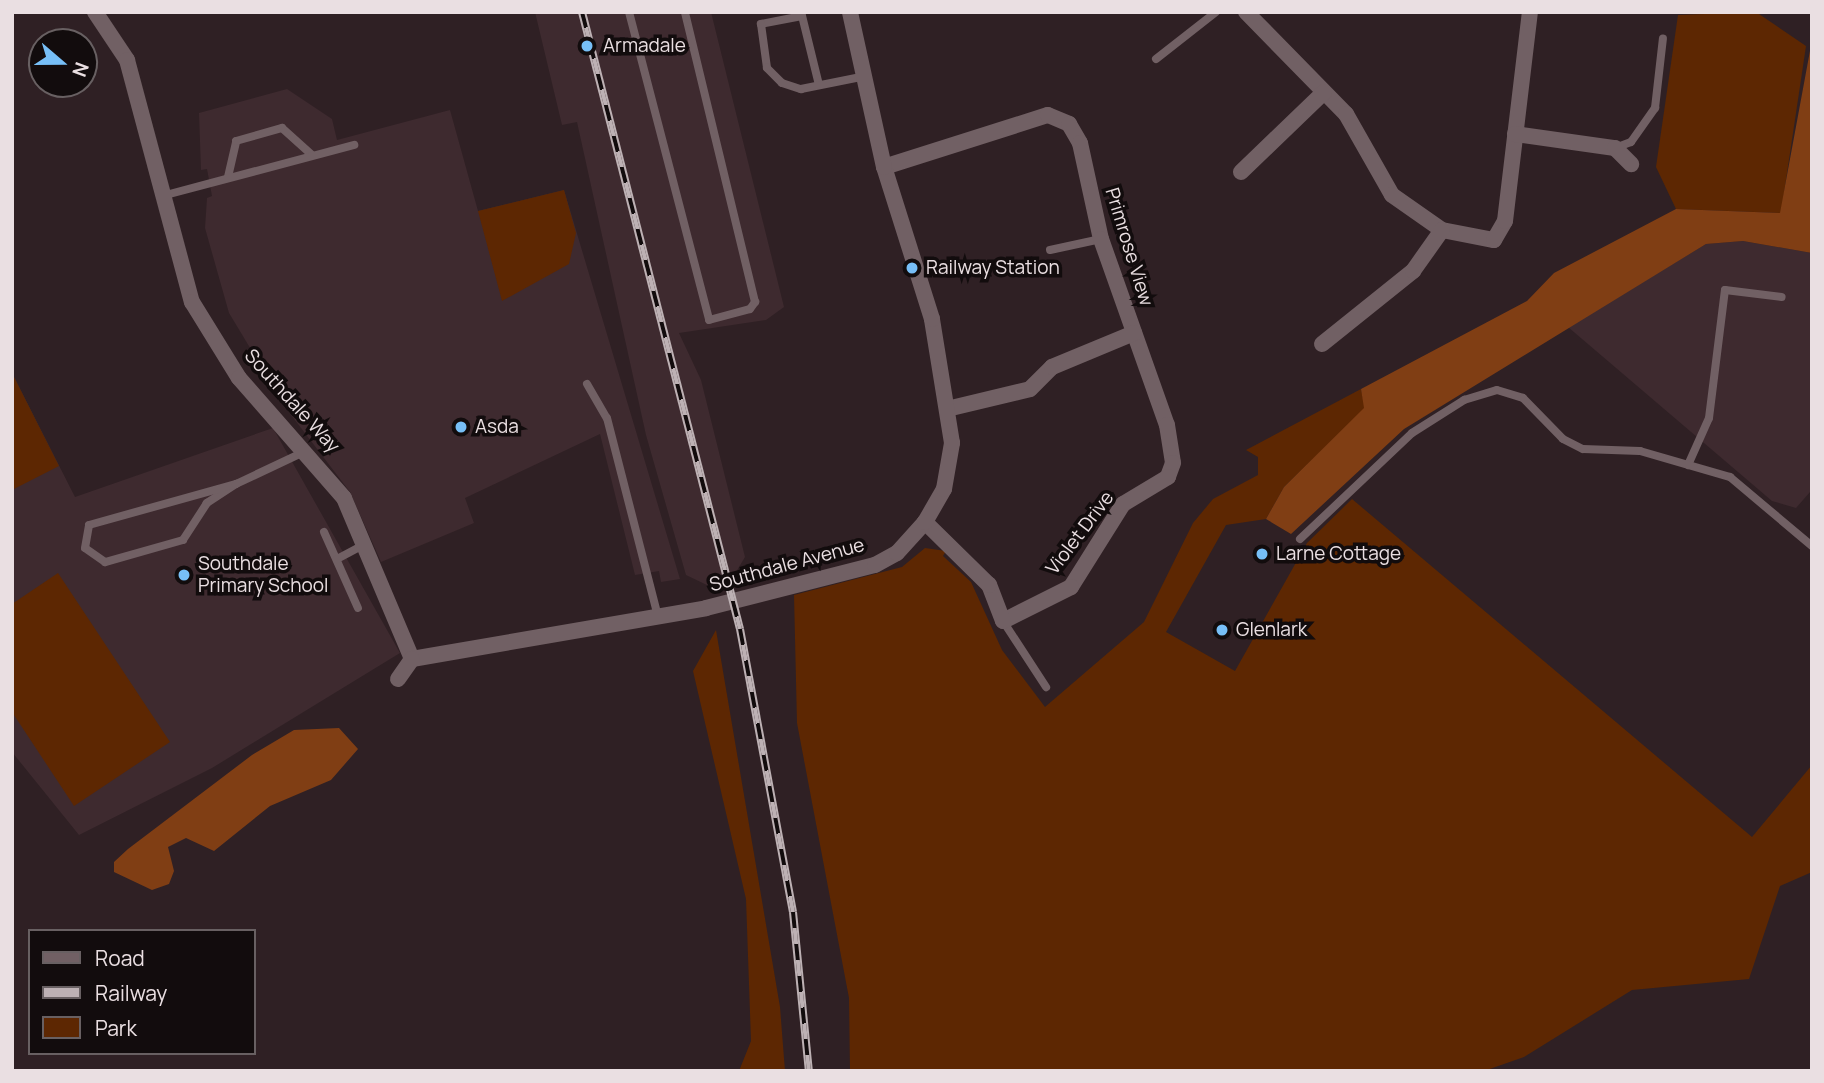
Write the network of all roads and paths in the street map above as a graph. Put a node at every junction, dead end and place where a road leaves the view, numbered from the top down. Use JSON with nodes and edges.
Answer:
{"nodes":[{"id":1,"x":95,"y":12,"type":"edge"},
{"id":2,"x":629,"y":12,"type":"edge"},
{"id":3,"x":685,"y":12,"type":"edge"},
{"id":4,"x":850,"y":12,"type":"edge"},
{"id":5,"x":1216,"y":12,"type":"edge"},
{"id":6,"x":1246,"y":12,"type":"edge"},
{"id":7,"x":1530,"y":12,"type":"edge"},
{"id":8,"x":1663,"y":37,"type":"dead end"},
{"id":9,"x":1156,"y":59,"type":"dead end"},
{"id":10,"x":862,"y":77,"type":"junction"},
{"id":11,"x":819,"y":86,"type":"junction"},
{"id":12,"x":1324,"y":92,"type":"junction"},
{"id":13,"x":1515,"y":134,"type":"junction"},
{"id":14,"x":354,"y":145,"type":"dead end"},
{"id":15,"x":1615,"y":148,"type":"junction"},
{"id":16,"x":312,"y":155,"type":"junction"},
{"id":17,"x":1631,"y":164,"type":"dead end"},
{"id":18,"x":884,"y":167,"type":"junction"},
{"id":19,"x":1241,"y":172,"type":"dead end"},
{"id":20,"x":228,"y":177,"type":"junction"},
{"id":21,"x":162,"y":196,"type":"junction"},
{"id":22,"x":1441,"y":230,"type":"junction"},
{"id":23,"x":1101,"y":239,"type":"junction"},
{"id":24,"x":1050,"y":250,"type":"dead end"},
{"id":25,"x":1782,"y":297,"type":"dead end"},
{"id":26,"x":1134,"y":333,"type":"junction"},
{"id":27,"x":1322,"y":344,"type":"dead end"},
{"id":28,"x":587,"y":384,"type":"dead end"},
{"id":29,"x":947,"y":409,"type":"junction"},
{"id":30,"x":308,"y":449,"type":"junction"},
{"id":31,"x":1688,"y":465,"type":"junction"},
{"id":32,"x":236,"y":484,"type":"junction"},
{"id":33,"x":925,"y":522,"type":"junction"},
{"id":34,"x":324,"y":533,"type":"dead end"},
{"id":35,"x":1300,"y":539,"type":"dead end"},
{"id":36,"x":366,"y":544,"type":"junction"},
{"id":37,"x":1812,"y":546,"type":"edge"},
{"id":38,"x":337,"y":559,"type":"junction"},
{"id":39,"x":358,"y":608,"type":"dead end"},
{"id":40,"x":658,"y":617,"type":"junction"},
{"id":41,"x":1003,"y":621,"type":"junction"},
{"id":42,"x":412,"y":659,"type":"junction"},
{"id":43,"x":398,"y":678,"type":"dead end"},
{"id":44,"x":1046,"y":687,"type":"dead end"}],
"edges":[{"from":1,"to":21,"type":"street","name":"Southdale Way"},
{"from":2,"to":3,"type":"lane"},
{"from":4,"to":10,"type":"street","name":"Southdale Avenue"},
{"from":5,"to":9,"type":"lane"},
{"from":6,"to":12,"type":"street"},
{"from":7,"to":13,"type":"street"},
{"from":8,"to":15,"type":"lane"},
{"from":10,"to":11,"type":"lane"},
{"from":10,"to":18,"type":"street","name":"Southdale Avenue"},
{"from":11,"to":11,"type":"lane"},
{"from":12,"to":19,"type":"street"},
{"from":12,"to":22,"type":"street"},
{"from":13,"to":15,"type":"street"},
{"from":13,"to":22,"type":"street"},
{"from":14,"to":16,"type":"lane"},
{"from":15,"to":17,"type":"street"},
{"from":16,"to":20,"type":"lane"},
{"from":16,"to":20,"type":"lane"},
{"from":18,"to":23,"type":"street","name":"Primrose View"},
{"from":18,"to":29,"type":"street","name":"Southdale Avenue"},
{"from":20,"to":21,"type":"lane"},
{"from":21,"to":30,"type":"street","name":"Southdale Way"},
{"from":22,"to":27,"type":"street"},
{"from":23,"to":24,"type":"lane"},
{"from":23,"to":26,"type":"street","name":"Primrose View"},
{"from":25,"to":31,"type":"lane"},
{"from":26,"to":29,"type":"street","name":"Primrose View"},
{"from":26,"to":41,"type":"street","name":"Violet Drive"},
{"from":28,"to":40,"type":"lane"},
{"from":29,"to":33,"type":"street","name":"Southdale Avenue"},
{"from":30,"to":32,"type":"lane"},
{"from":30,"to":36,"type":"street","name":"Southdale Way"},
{"from":31,"to":35,"type":"lane"},
{"from":31,"to":37,"type":"lane"},
{"from":32,"to":32,"type":"lane"},
{"from":33,"to":40,"type":"street","name":"Southdale Avenue"},
{"from":33,"to":41,"type":"street"},
{"from":34,"to":38,"type":"lane"},
{"from":36,"to":38,"type":"lane"},
{"from":36,"to":42,"type":"street","name":"Southdale Way"},
{"from":38,"to":39,"type":"lane"},
{"from":40,"to":42,"type":"street","name":"Southdale Avenue"},
{"from":41,"to":44,"type":"lane"},
{"from":42,"to":43,"type":"street"}]}
